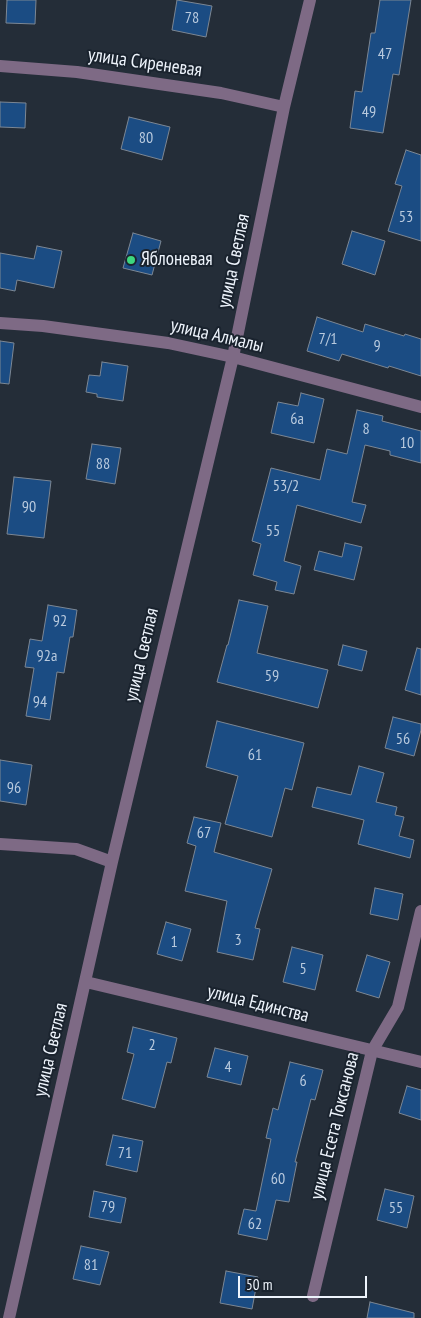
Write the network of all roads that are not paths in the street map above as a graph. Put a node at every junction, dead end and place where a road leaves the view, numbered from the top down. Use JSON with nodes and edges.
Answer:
{"nodes":[{"id":1,"x":310,"y":0,"type":"edge"},
{"id":2,"x":0,"y":66,"type":"edge"},
{"id":3,"x":284,"y":107,"type":"junction"},
{"id":4,"x":0,"y":324,"type":"edge"},
{"id":5,"x":233,"y":357,"type":"junction"},
{"id":6,"x":421,"y":407,"type":"edge"},
{"id":7,"x":0,"y":844,"type":"edge"},
{"id":8,"x":112,"y":862,"type":"junction"},
{"id":9,"x":421,"y":911,"type":"edge"},
{"id":10,"x":86,"y":982,"type":"junction"},
{"id":11,"x":372,"y":1051,"type":"junction"},
{"id":12,"x":421,"y":1062,"type":"edge"},
{"id":13,"x":313,"y":1296,"type":"dead end"},
{"id":14,"x":9,"y":1318,"type":"edge"}],
"edges":[{"from":1,"to":3,"type":"street","name":"улица Светлая"},
{"from":2,"to":3,"type":"street","name":"улица Сиреневая"},
{"from":3,"to":5,"type":"street","name":"улица Светлая"},
{"from":4,"to":5,"type":"street","name":"улица Алмалы"},
{"from":5,"to":6,"type":"street","name":"улица Алмалы"},
{"from":5,"to":8,"type":"street","name":"улица Светлая"},
{"from":7,"to":8,"type":"street"},
{"from":8,"to":10,"type":"street","name":"улица Светлая"},
{"from":9,"to":11,"type":"street","name":"улица Есета Токсанова"},
{"from":10,"to":11,"type":"street","name":"улица Единства"},
{"from":10,"to":14,"type":"street","name":"улица Светлая"},
{"from":11,"to":12,"type":"street","name":"улица Единства"},
{"from":11,"to":13,"type":"street","name":"улица Есета Токсанова"}]}
